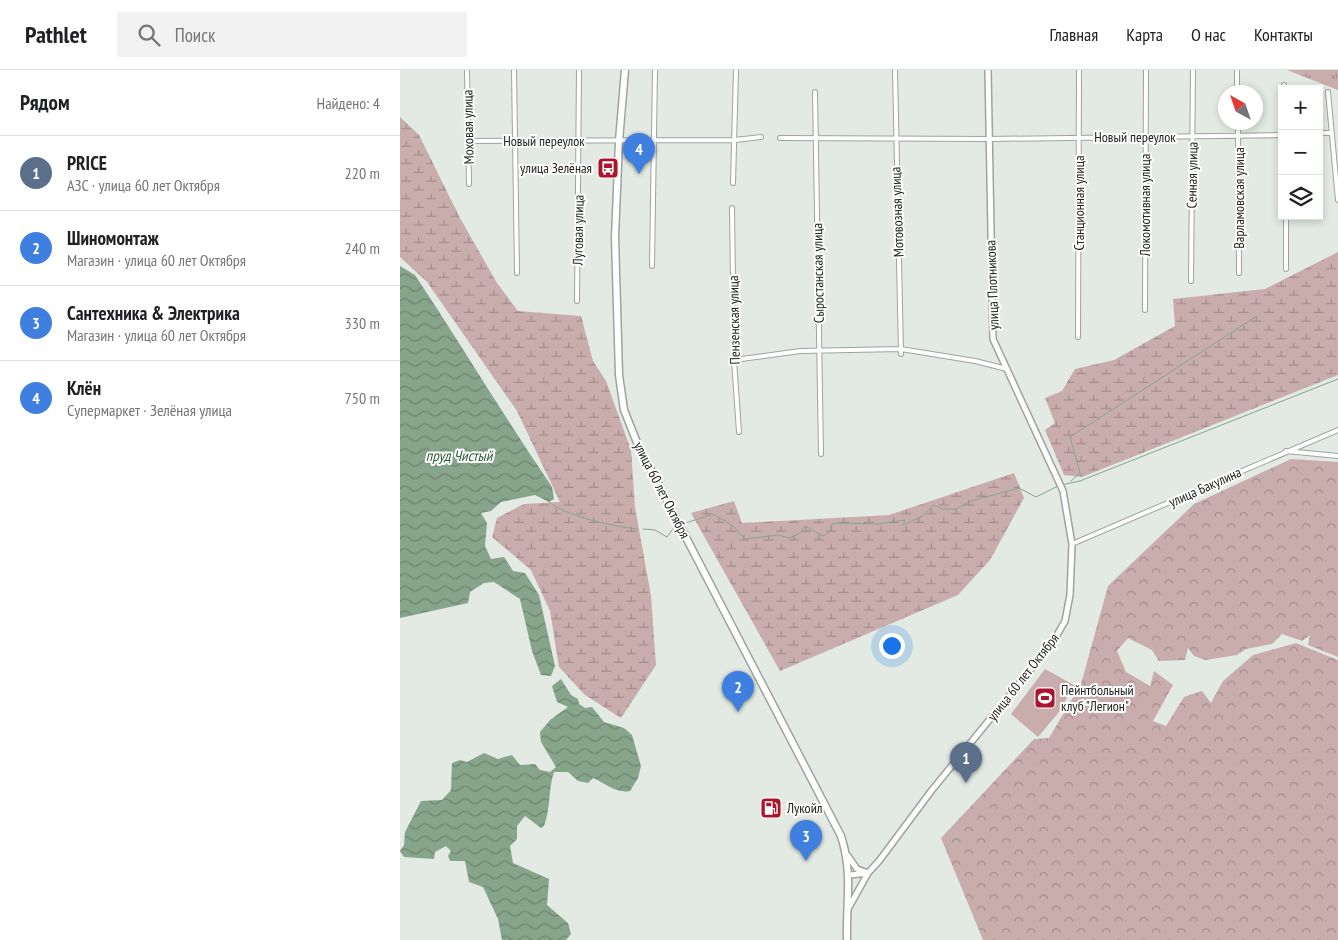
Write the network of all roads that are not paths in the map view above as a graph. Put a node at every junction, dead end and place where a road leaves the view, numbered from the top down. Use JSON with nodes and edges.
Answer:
{"nodes":[{"id":1,"x":467,"y":70,"type":"edge"},
{"id":2,"x":514,"y":70,"type":"edge"},
{"id":3,"x":579,"y":70,"type":"edge"},
{"id":4,"x":625,"y":70,"type":"edge"},
{"id":5,"x":655,"y":70,"type":"edge"},
{"id":6,"x":736,"y":70,"type":"edge"},
{"id":7,"x":894,"y":70,"type":"edge"},
{"id":8,"x":988,"y":70,"type":"edge"},
{"id":9,"x":1079,"y":70,"type":"edge"},
{"id":10,"x":1146,"y":70,"type":"edge"},
{"id":11,"x":1193,"y":70,"type":"edge"},
{"id":12,"x":1236,"y":70,"type":"edge"},
{"id":13,"x":1237,"y":85,"type":"edge"},
{"id":14,"x":815,"y":92,"type":"dead end"},
{"id":15,"x":1328,"y":92,"type":"dead end"},
{"id":16,"x":1239,"y":130,"type":"edge"},
{"id":17,"x":1323,"y":133,"type":"edge"},
{"id":18,"x":1331,"y":133,"type":"junction"},
{"id":19,"x":1239,"y":135,"type":"junction"},
{"id":20,"x":1278,"y":135,"type":"edge"},
{"id":21,"x":1145,"y":136,"type":"junction"},
{"id":22,"x":1192,"y":136,"type":"junction"},
{"id":23,"x":761,"y":137,"type":"dead end"},
{"id":24,"x":1079,"y":137,"type":"junction"},
{"id":25,"x":780,"y":138,"type":"dead end"},
{"id":26,"x":816,"y":138,"type":"junction"},
{"id":27,"x":895,"y":138,"type":"junction"},
{"id":28,"x":989,"y":139,"type":"junction"},
{"id":29,"x":579,"y":140,"type":"junction"},
{"id":30,"x":655,"y":140,"type":"junction"},
{"id":31,"x":735,"y":140,"type":"junction"},
{"id":32,"x":469,"y":141,"type":"junction"},
{"id":33,"x":514,"y":141,"type":"junction"},
{"id":34,"x":619,"y":141,"type":"junction"},
{"id":35,"x":733,"y":183,"type":"dead end"},
{"id":36,"x":469,"y":184,"type":"dead end"},
{"id":37,"x":1338,"y":200,"type":"edge"},
{"id":38,"x":732,"y":208,"type":"dead end"},
{"id":39,"x":1286,"y":220,"type":"edge"},
{"id":40,"x":652,"y":266,"type":"dead end"},
{"id":41,"x":1286,"y":269,"type":"dead end"},
{"id":42,"x":517,"y":273,"type":"dead end"},
{"id":43,"x":1239,"y":273,"type":"dead end"},
{"id":44,"x":1191,"y":281,"type":"dead end"},
{"id":45,"x":577,"y":300,"type":"dead end"},
{"id":46,"x":1145,"y":310,"type":"dead end"},
{"id":47,"x":1078,"y":337,"type":"dead end"},
{"id":48,"x":901,"y":351,"type":"junction"},
{"id":49,"x":818,"y":352,"type":"junction"},
{"id":50,"x":734,"y":360,"type":"junction"},
{"id":51,"x":1008,"y":369,"type":"junction"},
{"id":52,"x":1338,"y":430,"type":"edge"},
{"id":53,"x":739,"y":432,"type":"dead end"},
{"id":54,"x":1284,"y":451,"type":"junction"},
{"id":55,"x":821,"y":454,"type":"dead end"},
{"id":56,"x":1338,"y":456,"type":"edge"},
{"id":57,"x":1072,"y":544,"type":"junction"},
{"id":58,"x":848,"y":856,"type":"junction"},
{"id":59,"x":868,"y":873,"type":"junction"},
{"id":60,"x":850,"y":875,"type":"junction"},
{"id":61,"x":848,"y":910,"type":"junction"},
{"id":62,"x":847,"y":940,"type":"edge"}],
"edges":[{"from":1,"to":32,"type":"street","name":"Моховая улица"},
{"from":2,"to":33,"type":"street"},
{"from":3,"to":29,"type":"street","name":"Луговая улица"},
{"from":4,"to":34,"type":"main road","name":"улица 60 лет Октября"},
{"from":5,"to":30,"type":"street"},
{"from":6,"to":31,"type":"street"},
{"from":7,"to":27,"type":"street","name":"Мотовозная улица"},
{"from":8,"to":28,"type":"street","name":"улица Плотникова"},
{"from":9,"to":24,"type":"street","name":"Станционная улица"},
{"from":10,"to":21,"type":"street","name":"Локомотивная улица"},
{"from":11,"to":22,"type":"street","name":"Сенная улица"},
{"from":12,"to":13,"type":"street"},
{"from":14,"to":26,"type":"street","name":"Сыростанская улица"},
{"from":15,"to":18,"type":"street"},
{"from":16,"to":19,"type":"street","name":"Варламовская улица"},
{"from":17,"to":18,"type":"street"},
{"from":18,"to":37,"type":"street"},
{"from":19,"to":20,"type":"street","name":"Новый переулок"},
{"from":19,"to":22,"type":"street","name":"Новый переулок"},
{"from":19,"to":43,"type":"street","name":"Варламовская улица"},
{"from":21,"to":22,"type":"street","name":"Новый переулок"},
{"from":21,"to":24,"type":"street","name":"Новый переулок"},
{"from":21,"to":46,"type":"street","name":"Локомотивная улица"},
{"from":22,"to":44,"type":"street","name":"Сенная улица"},
{"from":23,"to":31,"type":"street","name":"Новый переулок"},
{"from":24,"to":28,"type":"street","name":"Новый переулок"},
{"from":24,"to":47,"type":"street","name":"Станционная улица"},
{"from":25,"to":26,"type":"street","name":"Новый переулок"},
{"from":26,"to":27,"type":"street","name":"Новый переулок"},
{"from":26,"to":49,"type":"street","name":"Сыростанская улица"},
{"from":27,"to":28,"type":"street","name":"Новый переулок"},
{"from":27,"to":48,"type":"street","name":"Мотовозная улица"},
{"from":28,"to":51,"type":"street","name":"улица Плотникова"},
{"from":29,"to":33,"type":"street","name":"Новый переулок"},
{"from":29,"to":34,"type":"street","name":"Новый переулок"},
{"from":29,"to":45,"type":"street","name":"Луговая улица"},
{"from":30,"to":31,"type":"street","name":"Новый переулок"},
{"from":30,"to":34,"type":"street","name":"Новый переулок"},
{"from":30,"to":40,"type":"street"},
{"from":31,"to":35,"type":"street"},
{"from":32,"to":33,"type":"street","name":"Новый переулок"},
{"from":32,"to":36,"type":"street","name":"Моховая улица"},
{"from":33,"to":42,"type":"street"},
{"from":34,"to":58,"type":"main road","name":"улица 60 лет Октября"},
{"from":38,"to":50,"type":"street","name":"Пензенская улица"},
{"from":39,"to":41,"type":"street"},
{"from":48,"to":49,"type":"street"},
{"from":48,"to":51,"type":"street"},
{"from":49,"to":50,"type":"street"},
{"from":49,"to":55,"type":"street","name":"Сыростанская улица"},
{"from":50,"to":53,"type":"street","name":"Пензенская улица"},
{"from":51,"to":57,"type":"street","name":"улица Плотникова"},
{"from":52,"to":54,"type":"street","name":"улица Бакулина"},
{"from":54,"to":56,"type":"street"},
{"from":54,"to":57,"type":"street","name":"улица Бакулина"},
{"from":57,"to":59,"type":"street","name":"улица 60 лет Октября"},
{"from":58,"to":59,"type":"street"},
{"from":58,"to":60,"type":"main road","name":"улица 60 лет Октября"},
{"from":59,"to":60,"type":"street"},
{"from":59,"to":61,"type":"street","name":"улица 60 лет Октября"},
{"from":60,"to":61,"type":"main road","name":"улица 60 лет Октября"},
{"from":61,"to":62,"type":"main road","name":"улица 60 лет Октября"}]}
